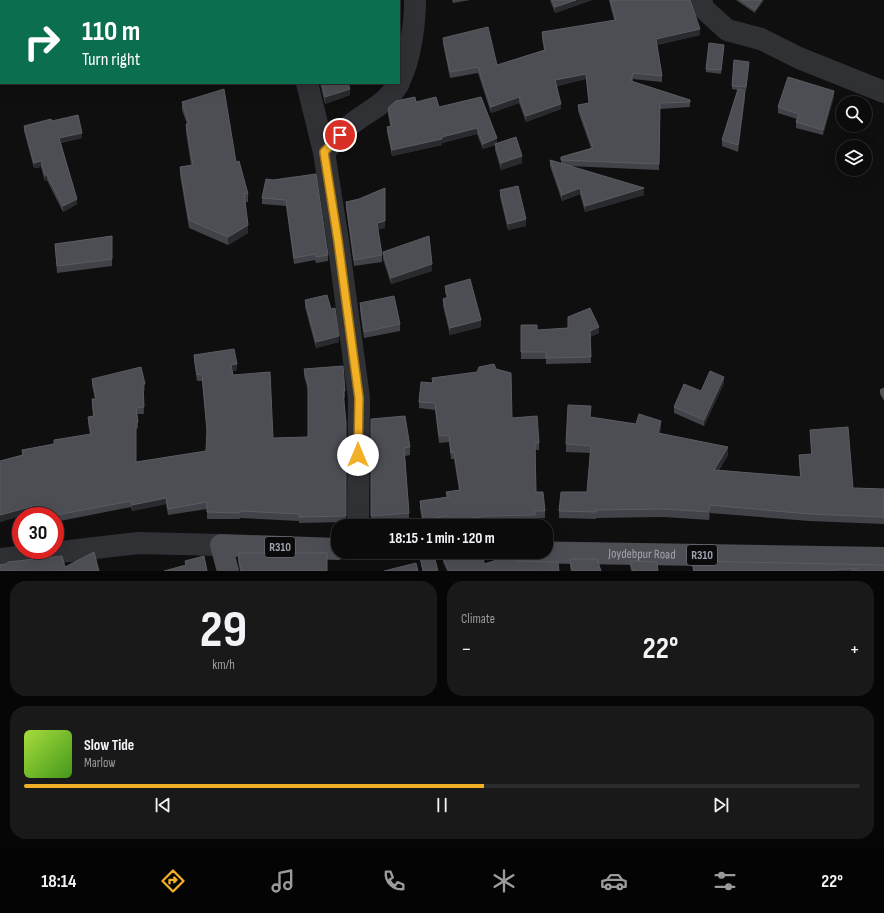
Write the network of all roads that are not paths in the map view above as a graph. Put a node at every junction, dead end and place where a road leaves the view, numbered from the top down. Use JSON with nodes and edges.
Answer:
{"nodes":[{"id":1,"x":415,"y":0,"type":"edge"},
{"id":2,"x":701,"y":0,"type":"edge"},
{"id":3,"x":400,"y":81,"type":"edge"},
{"id":4,"x":307,"y":84,"type":"edge"},
{"id":5,"x":398,"y":84,"type":"edge"},
{"id":6,"x":884,"y":92,"type":"edge"},
{"id":7,"x":324,"y":152,"type":"junction"},
{"id":8,"x":358,"y":519,"type":"edge"},
{"id":9,"x":221,"y":545,"type":"junction"},
{"id":10,"x":331,"y":549,"type":"edge"},
{"id":11,"x":553,"y":553,"type":"edge"},
{"id":12,"x":884,"y":558,"type":"edge"},
{"id":13,"x":0,"y":559,"type":"edge"},
{"id":14,"x":228,"y":571,"type":"edge"}],
"edges":[{"from":1,"to":3,"type":"street"},
{"from":2,"to":6,"type":"street"},
{"from":4,"to":7,"type":"street"},
{"from":5,"to":7,"type":"street"},
{"from":7,"to":8,"type":"street"},
{"from":9,"to":10,"type":"main road","number":"R310"},
{"from":9,"to":13,"type":"street"},
{"from":9,"to":14,"type":"main road"},
{"from":11,"to":12,"type":"main road","name":"Joydebpur Road","number":"R310"}]}
